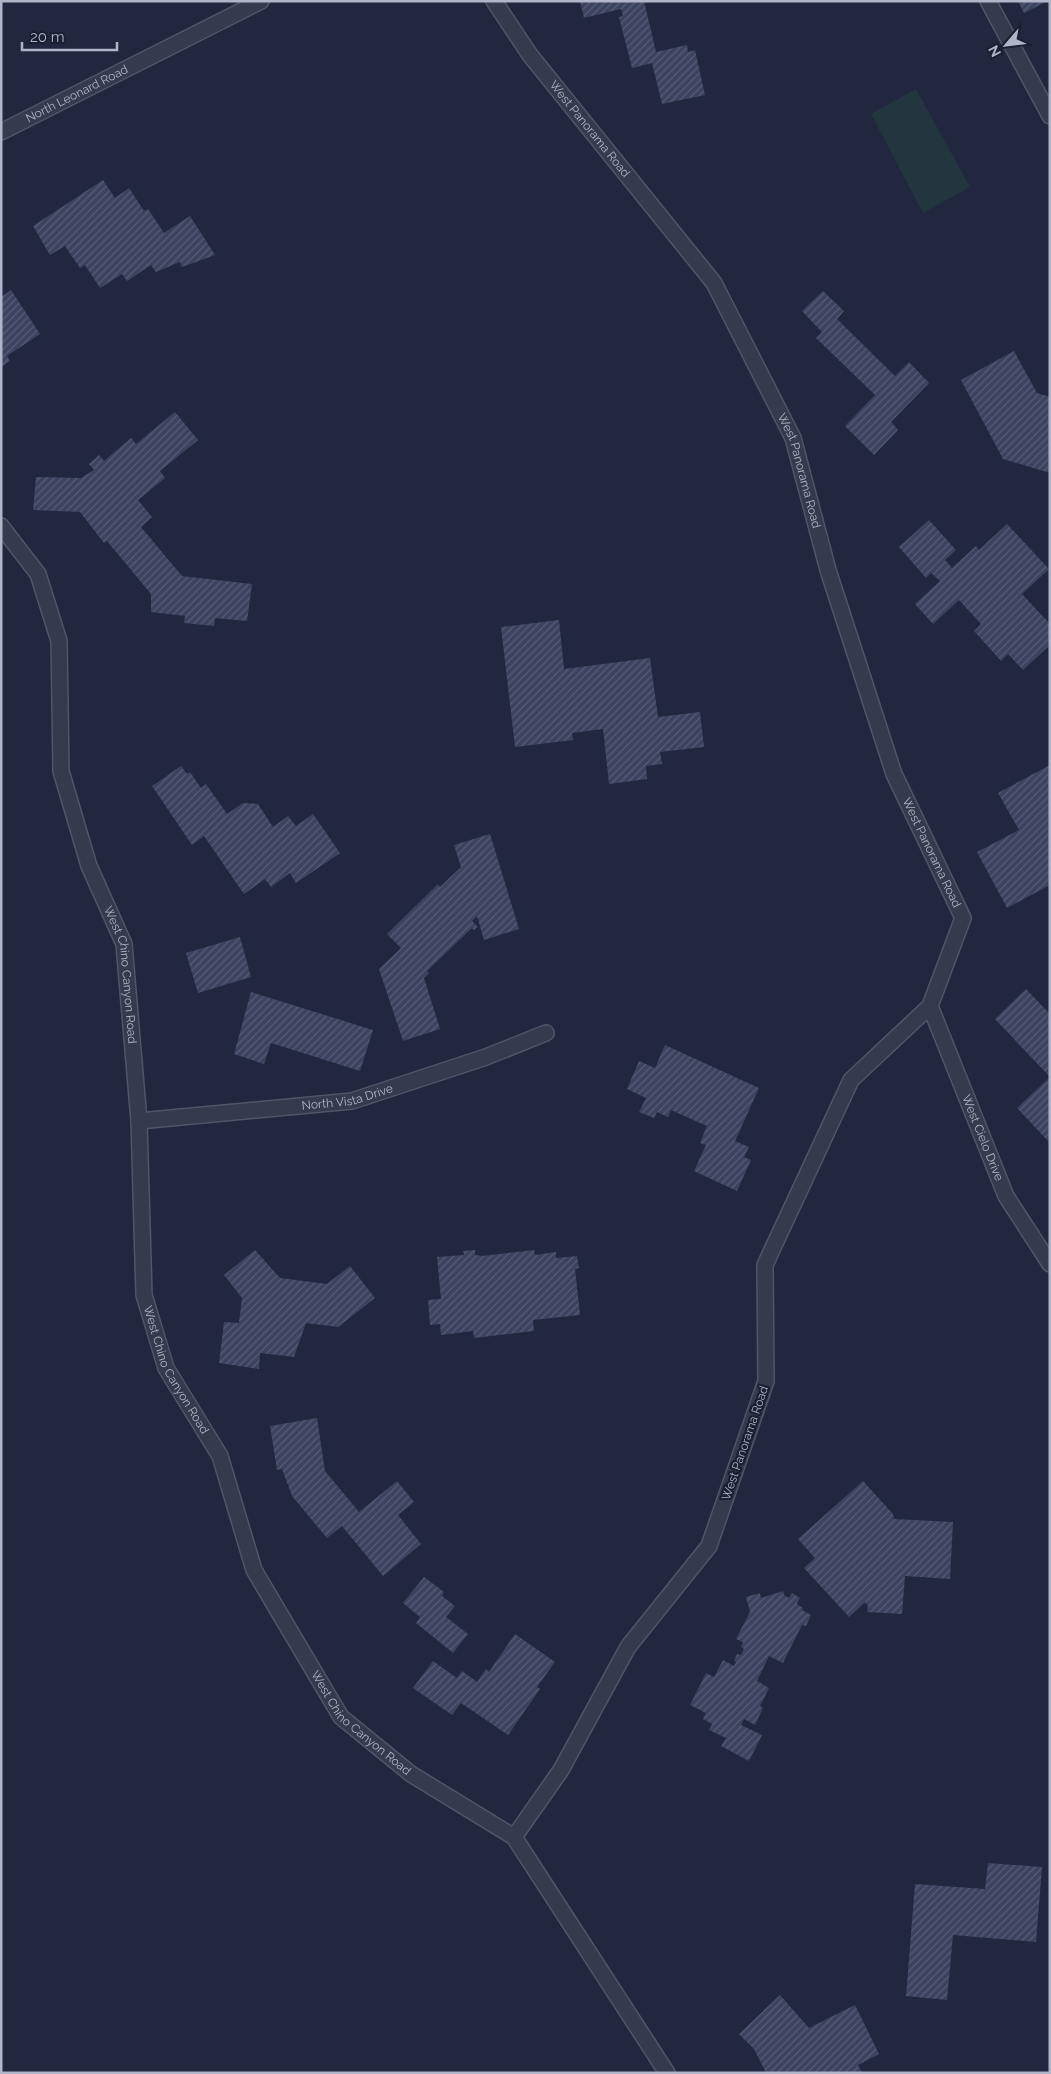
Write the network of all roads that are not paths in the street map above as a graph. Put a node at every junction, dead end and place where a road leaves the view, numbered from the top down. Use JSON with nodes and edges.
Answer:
{"nodes":[{"id":1,"x":260,"y":1,"type":"edge"},
{"id":2,"x":494,"y":1,"type":"edge"},
{"id":3,"x":988,"y":1,"type":"edge"},
{"id":4,"x":1050,"y":116,"type":"edge"},
{"id":5,"x":1,"y":132,"type":"edge"},
{"id":6,"x":1,"y":526,"type":"edge"},
{"id":7,"x":930,"y":1006,"type":"junction"},
{"id":8,"x":546,"y":1033,"type":"dead end"},
{"id":9,"x":139,"y":1121,"type":"junction"},
{"id":10,"x":1050,"y":1264,"type":"edge"},
{"id":11,"x":514,"y":1837,"type":"junction"},
{"id":12,"x":666,"y":2073,"type":"edge"}],
"edges":[{"from":1,"to":5,"type":"street","name":"North Leonard Road"},
{"from":2,"to":7,"type":"street","name":"West Panorama Road"},
{"from":3,"to":4,"type":"street"},
{"from":6,"to":9,"type":"street","name":"West Chino Canyon Road"},
{"from":7,"to":10,"type":"street","name":"West Cielo Drive"},
{"from":7,"to":11,"type":"street","name":"West Panorama Road"},
{"from":8,"to":9,"type":"street","name":"North Vista Drive"},
{"from":9,"to":11,"type":"street","name":"West Chino Canyon Road"},
{"from":11,"to":12,"type":"street","name":"West Chino Canyon Road"}]}
